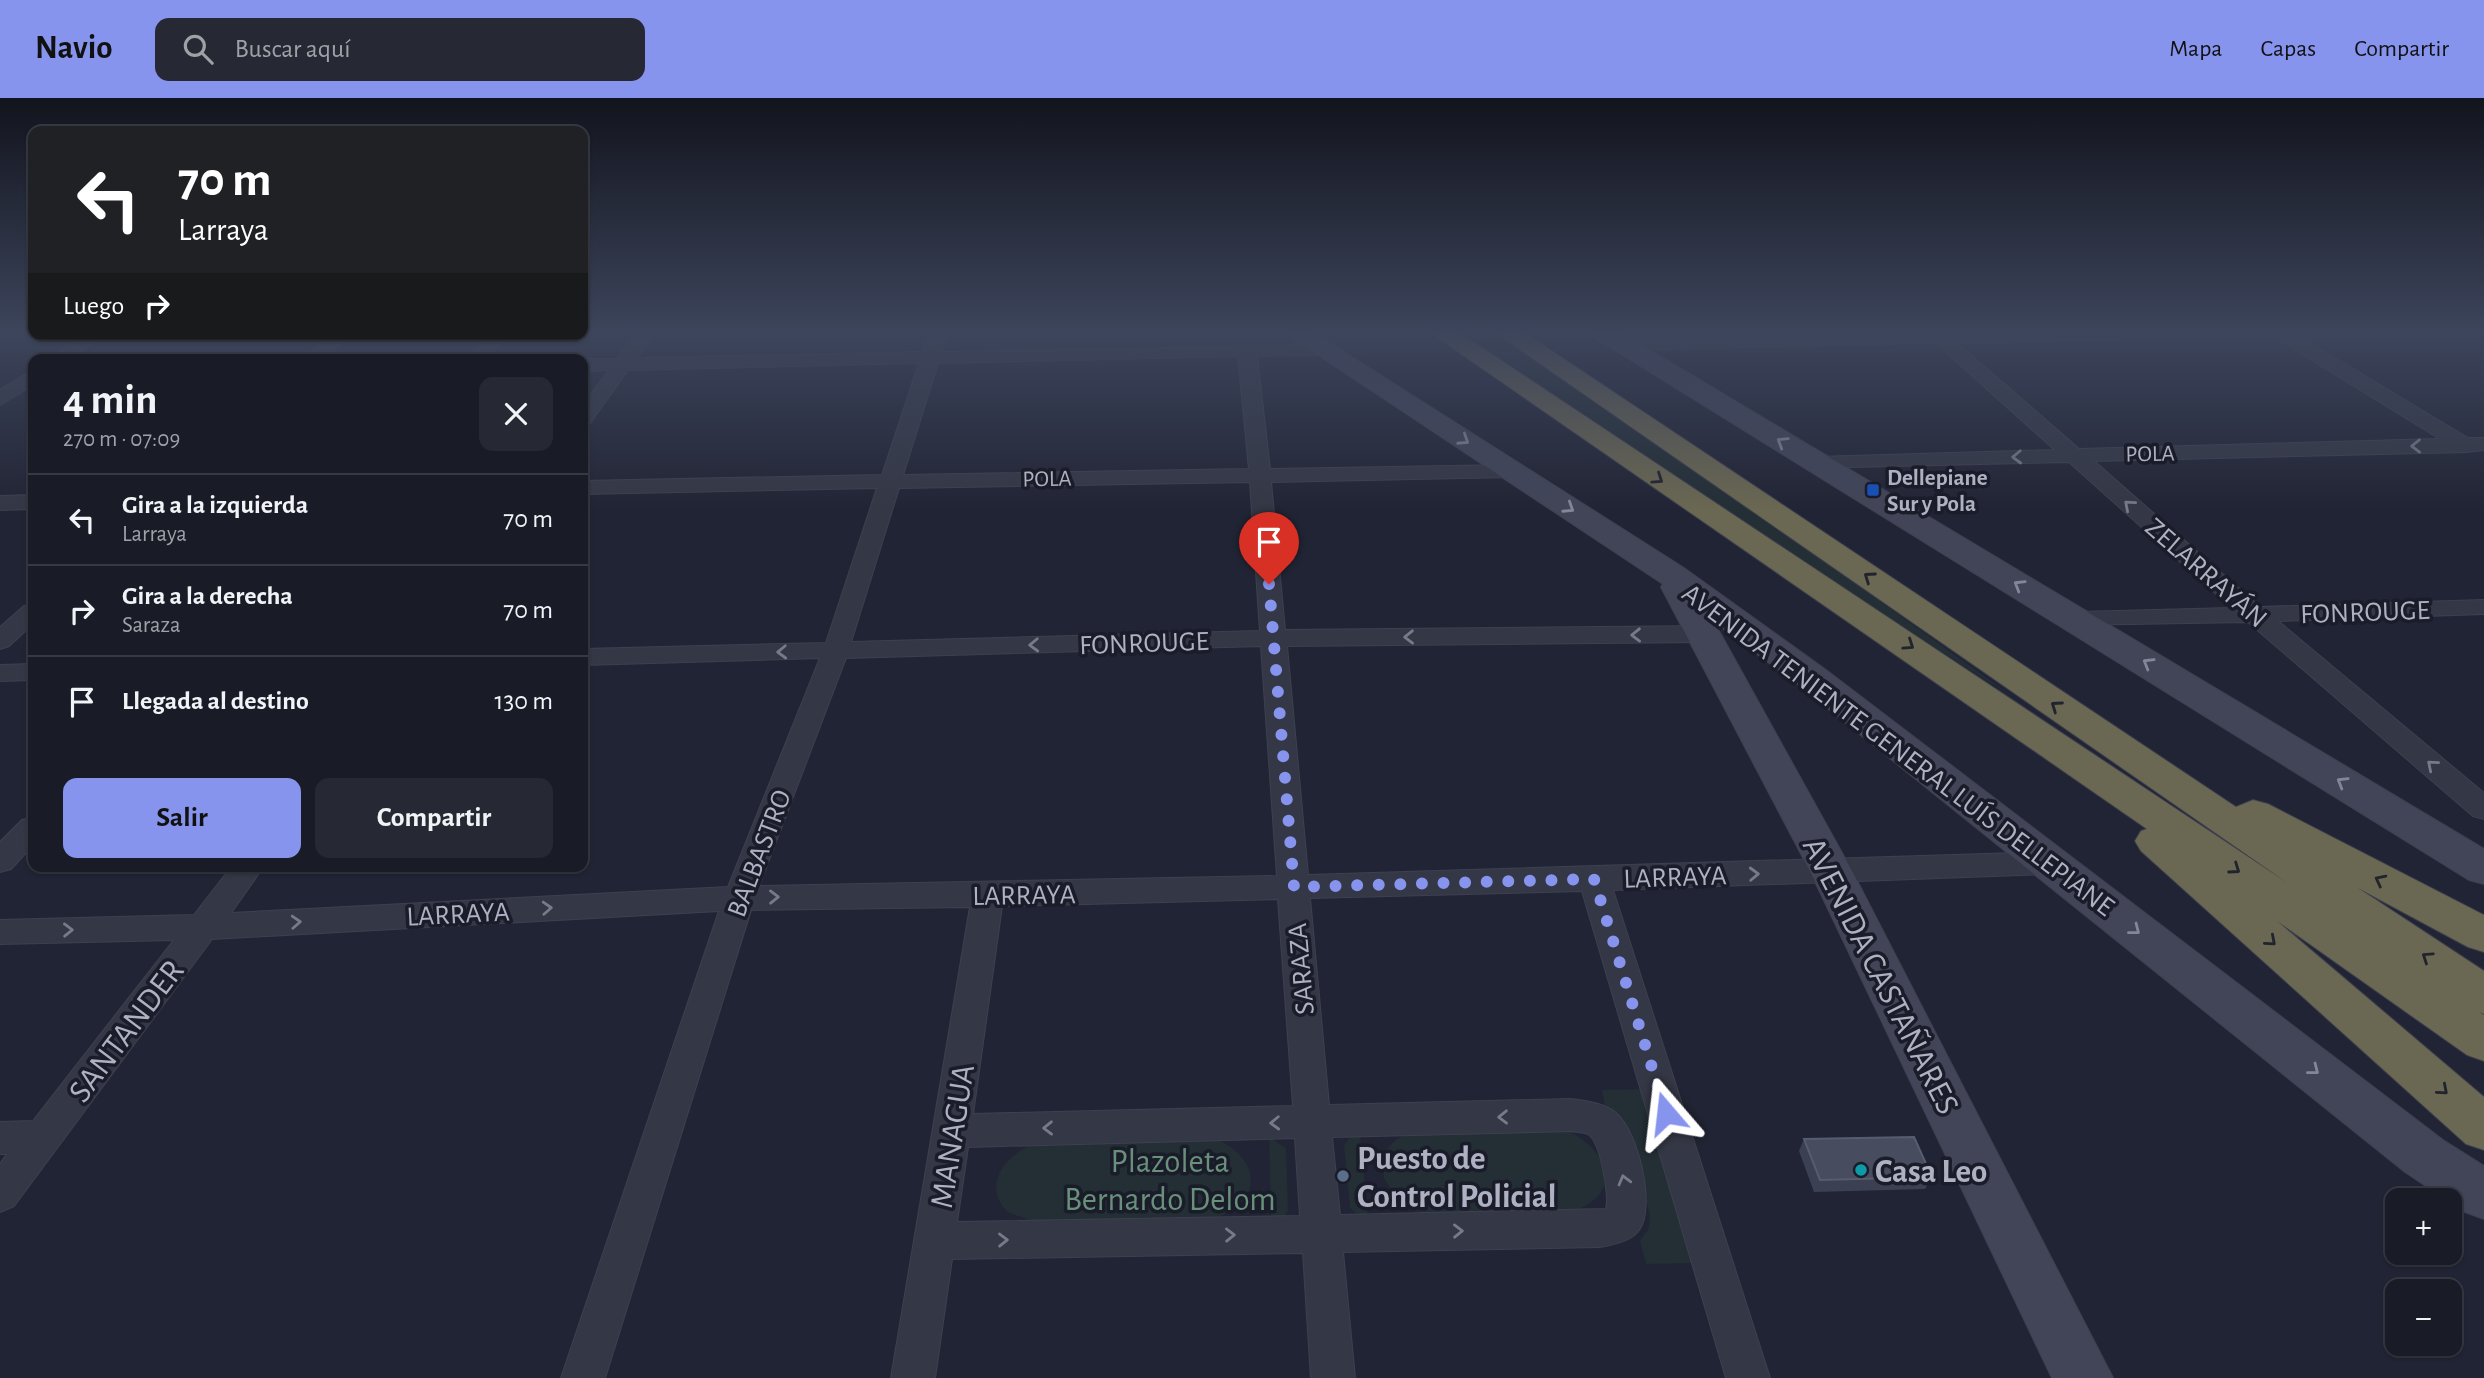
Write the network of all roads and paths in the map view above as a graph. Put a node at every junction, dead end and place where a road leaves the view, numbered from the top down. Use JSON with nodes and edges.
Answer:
{"nodes":[{"id":1,"x":603,"y":391,"type":"edge"},
{"id":2,"x":921,"y":391,"type":"edge"},
{"id":3,"x":1251,"y":391,"type":"edge"},
{"id":4,"x":1388,"y":391,"type":"edge"},
{"id":5,"x":1529,"y":391,"type":"edge"},
{"id":6,"x":1596,"y":391,"type":"edge"},
{"id":7,"x":1698,"y":391,"type":"edge"},
{"id":8,"x":2000,"y":391,"type":"edge"},
{"id":9,"x":2380,"y":391,"type":"edge"},
{"id":10,"x":588,"y":412,"type":"edge"},
{"id":11,"x":2474,"y":444,"type":"edge"},
{"id":12,"x":2072,"y":455,"type":"junction"},
{"id":13,"x":2484,"y":457,"type":"edge"},
{"id":14,"x":1816,"y":463,"type":"junction"},
{"id":15,"x":1511,"y":471,"type":"junction"},
{"id":16,"x":1260,"y":475,"type":"junction"},
{"id":17,"x":891,"y":480,"type":"junction"},
{"id":18,"x":588,"y":487,"type":"edge"},
{"id":19,"x":28,"y":502,"type":"edge"},
{"id":20,"x":0,"y":503,"type":"edge"},
{"id":21,"x":1672,"y":575,"type":"junction"},
{"id":22,"x":2484,"y":607,"type":"edge"},
{"id":23,"x":2255,"y":615,"type":"junction"},
{"id":24,"x":28,"y":616,"type":"edge"},
{"id":25,"x":2078,"y":620,"type":"junction"},
{"id":26,"x":1704,"y":634,"type":"junction"},
{"id":27,"x":1273,"y":638,"type":"junction"},
{"id":28,"x":0,"y":641,"type":"edge"},
{"id":29,"x":836,"y":650,"type":"junction"},
{"id":30,"x":588,"y":657,"type":"edge"},
{"id":31,"x":28,"y":672,"type":"edge"},
{"id":32,"x":0,"y":673,"type":"edge"},
{"id":33,"x":1956,"y":677,"type":"junction"},
{"id":34,"x":1813,"y":678,"type":"junction"},
{"id":35,"x":1742,"y":701,"type":"junction"},
{"id":36,"x":2090,"y":730,"type":"junction"},
{"id":37,"x":2484,"y":809,"type":"edge"},
{"id":38,"x":28,"y":832,"type":"edge"},
{"id":39,"x":2444,"y":844,"type":"junction"},
{"id":40,"x":2484,"y":845,"type":"edge"},
{"id":41,"x":0,"y":861,"type":"edge"},
{"id":42,"x":2049,"y":863,"type":"junction"},
{"id":43,"x":2484,"y":869,"type":"edge"},
{"id":44,"x":1831,"y":871,"type":"junction"},
{"id":45,"x":244,"y":872,"type":"edge"},
{"id":46,"x":1594,"y":879,"type":"junction"},
{"id":47,"x":1294,"y":887,"type":"junction"},
{"id":48,"x":988,"y":895,"type":"junction"},
{"id":49,"x":739,"y":898,"type":"junction"},
{"id":50,"x":203,"y":927,"type":"junction"},
{"id":51,"x":0,"y":932,"type":"edge"},
{"id":52,"x":2484,"y":935,"type":"edge"},
{"id":53,"x":2484,"y":995,"type":"edge"},
{"id":54,"x":2484,"y":1041,"type":"edge"},
{"id":55,"x":1313,"y":1122,"type":"junction"},
{"id":56,"x":2484,"y":1128,"type":"edge"},
{"id":57,"x":952,"y":1131,"type":"junction"},
{"id":58,"x":44,"y":1137,"type":"junction"},
{"id":59,"x":0,"y":1138,"type":"edge"},
{"id":60,"x":0,"y":1194,"type":"edge"},
{"id":61,"x":2484,"y":1195,"type":"edge"},
{"id":62,"x":1321,"y":1233,"type":"junction"},
{"id":63,"x":934,"y":1241,"type":"junction"},
{"id":64,"x":583,"y":1378,"type":"edge"},
{"id":65,"x":914,"y":1378,"type":"edge"},
{"id":66,"x":1333,"y":1378,"type":"edge"},
{"id":67,"x":1748,"y":1378,"type":"edge"},
{"id":68,"x":2083,"y":1378,"type":"edge"}],
"edges":[{"from":1,"to":10,"type":"street"},
{"from":2,"to":17,"type":"street","name":"BALBASTRO"},
{"from":3,"to":16,"type":"street","name":"SARAZA"},
{"from":4,"to":15,"type":"street","name":"AVENIDA TENIENTE GENERAL LUÍS DELLEPIANE","one_way":true},
{"from":5,"to":33,"type":"highway","one_way":true},
{"from":36,"to":6,"type":"highway","one_way":true},
{"from":14,"to":7,"type":"street","one_way":true},
{"from":8,"to":12,"type":"street","name":"ZELARRAYÁN"},
{"from":9,"to":11,"type":"street"},
{"from":11,"to":12,"type":"street","name":"POLA","one_way":true},
{"from":11,"to":13,"type":"street"},
{"from":12,"to":14,"type":"street","name":"POLA","one_way":true},
{"from":23,"to":12,"type":"street","name":"ZELARRAYÁN","one_way":true},
{"from":25,"to":14,"type":"street","one_way":true},
{"from":15,"to":16,"type":"street","name":"POLA"},
{"from":15,"to":21,"type":"street","name":"AVENIDA TENIENTE GENERAL LUÍS DELLEPIANE","one_way":true},
{"from":16,"to":17,"type":"street","name":"POLA"},
{"from":16,"to":27,"type":"street","name":"SARAZA"},
{"from":17,"to":18,"type":"street","name":"POLA"},
{"from":17,"to":29,"type":"street","name":"BALBASTRO"},
{"from":19,"to":20,"type":"street"},
{"from":21,"to":26,"type":"street","name":"AVENIDA CASTAÑARES"},
{"from":21,"to":34,"type":"street","name":"AVENIDA TENIENTE GENERAL LUÍS DELLEPIANE"},
{"from":22,"to":23,"type":"street","name":"FONROUGE"},
{"from":23,"to":25,"type":"street","name":"FONROUGE"},
{"from":37,"to":23,"type":"street","name":"ZELARRAYÁN","one_way":true},
{"from":24,"to":28,"type":"street"},
{"from":39,"to":25,"type":"street","one_way":true},
{"from":26,"to":27,"type":"street","name":"FONROUGE","one_way":true},
{"from":26,"to":35,"type":"street","name":"AVENIDA CASTAÑARES"},
{"from":27,"to":29,"type":"street","name":"FONROUGE","one_way":true},
{"from":27,"to":47,"type":"street","name":"SARAZA"},
{"from":29,"to":30,"type":"street","name":"FONROUGE","one_way":true},
{"from":29,"to":49,"type":"street","name":"BALBASTRO"},
{"from":31,"to":32,"type":"street"},
{"from":33,"to":54,"type":"highway","one_way":true},
{"from":33,"to":56,"type":"highway","one_way":true},
{"from":34,"to":35,"type":"street"},
{"from":34,"to":42,"type":"street","name":"AVENIDA TENIENTE GENERAL LUÍS DELLEPIANE"},
{"from":35,"to":44,"type":"street","name":"AVENIDA CASTAÑARES"},
{"from":52,"to":36,"type":"highway","one_way":true},
{"from":53,"to":36,"type":"highway","one_way":true},
{"from":38,"to":41,"type":"street"},
{"from":39,"to":40,"type":"street"},
{"from":39,"to":43,"type":"street"},
{"from":42,"to":44,"type":"street","name":"LARRAYA"},
{"from":42,"to":61,"type":"street","name":"AVENIDA TENIENTE GENERAL LUÍS DELLEPIANE","one_way":true},
{"from":46,"to":44,"type":"street","name":"LARRAYA","one_way":true},
{"from":44,"to":68,"type":"street","name":"AVENIDA CASTAÑARES"},
{"from":45,"to":50,"type":"street","name":"SANTANDER"},
{"from":46,"to":47,"type":"street","name":"LARRAYA"},
{"from":46,"to":67,"type":"street"},
{"from":47,"to":48,"type":"street","name":"LARRAYA"},
{"from":47,"to":55,"type":"street","name":"SARAZA"},
{"from":49,"to":48,"type":"street","name":"LARRAYA","one_way":true},
{"from":48,"to":57,"type":"street","name":"MANAGUA"},
{"from":50,"to":49,"type":"street","name":"LARRAYA","one_way":true},
{"from":49,"to":64,"type":"street","name":"BALBASTRO"},
{"from":51,"to":50,"type":"street","name":"LARRAYA","one_way":true},
{"from":50,"to":58,"type":"street","name":"SANTANDER"},
{"from":55,"to":57,"type":"street","one_way":true},
{"from":55,"to":62,"type":"street","name":"SARAZA"},
{"from":62,"to":55,"type":"street","one_way":true},
{"from":57,"to":63,"type":"street","name":"MANAGUA"},
{"from":58,"to":59,"type":"street"},
{"from":58,"to":60,"type":"street","name":"SANTANDER"},
{"from":63,"to":62,"type":"street","one_way":true},
{"from":62,"to":66,"type":"street","name":"SARAZA"},
{"from":63,"to":65,"type":"street","name":"MANAGUA"}]}
